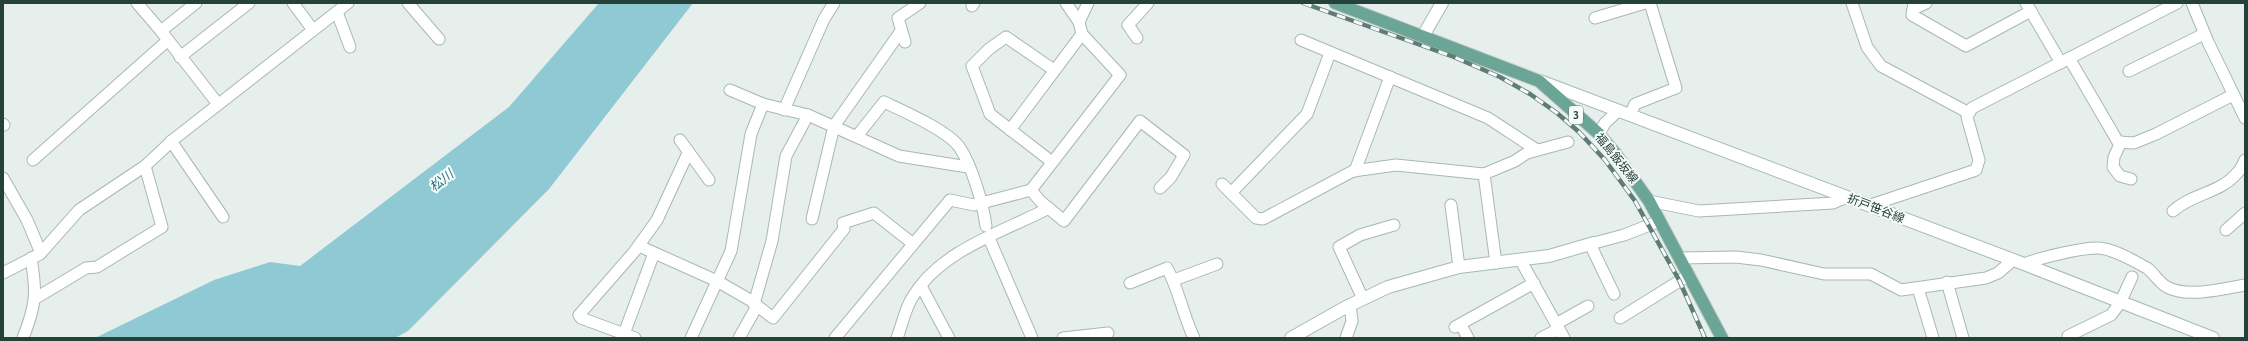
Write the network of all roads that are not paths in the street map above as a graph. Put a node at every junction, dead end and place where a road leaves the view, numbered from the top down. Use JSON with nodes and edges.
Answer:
{"nodes":[{"id":1,"x":137,"y":3,"type":"edge"},
{"id":2,"x":196,"y":3,"type":"edge"},
{"id":3,"x":249,"y":3,"type":"edge"},
{"id":4,"x":293,"y":3,"type":"edge"},
{"id":5,"x":348,"y":3,"type":"edge"},
{"id":6,"x":408,"y":3,"type":"edge"},
{"id":7,"x":834,"y":3,"type":"edge"},
{"id":8,"x":920,"y":3,"type":"edge"},
{"id":9,"x":1066,"y":3,"type":"edge"},
{"id":10,"x":1088,"y":3,"type":"edge"},
{"id":11,"x":1148,"y":3,"type":"edge"},
{"id":12,"x":1335,"y":3,"type":"edge"},
{"id":13,"x":1442,"y":3,"type":"edge"},
{"id":14,"x":1645,"y":3,"type":"edge"},
{"id":15,"x":1650,"y":3,"type":"edge"},
{"id":16,"x":1852,"y":3,"type":"edge"},
{"id":17,"x":1926,"y":3,"type":"edge"},
{"id":18,"x":2177,"y":3,"type":"edge"},
{"id":19,"x":2192,"y":3,"type":"edge"},
{"id":20,"x":1913,"y":6,"type":"edge"},
{"id":21,"x":2029,"y":7,"type":"edge"},
{"id":22,"x":337,"y":12,"type":"junction"},
{"id":23,"x":1595,"y":18,"type":"dead end"},
{"id":24,"x":1079,"y":22,"type":"junction"},
{"id":25,"x":161,"y":30,"type":"junction"},
{"id":26,"x":313,"y":30,"type":"junction"},
{"id":27,"x":901,"y":31,"type":"junction"},
{"id":28,"x":1082,"y":34,"type":"junction"},
{"id":29,"x":2204,"y":34,"type":"junction"},
{"id":30,"x":1423,"y":36,"type":"junction"},
{"id":31,"x":1137,"y":38,"type":"dead end"},
{"id":32,"x":439,"y":39,"type":"dead end"},
{"id":33,"x":1300,"y":40,"type":"dead end"},
{"id":34,"x":167,"y":41,"type":"junction"},
{"id":35,"x":905,"y":42,"type":"dead end"},
{"id":36,"x":350,"y":46,"type":"dead end"},
{"id":37,"x":1330,"y":53,"type":"junction"},
{"id":38,"x":180,"y":57,"type":"junction"},
{"id":39,"x":2065,"y":60,"type":"junction"},
{"id":40,"x":1054,"y":70,"type":"junction"},
{"id":41,"x":2129,"y":71,"type":"dead end"},
{"id":42,"x":1390,"y":77,"type":"junction"},
{"id":43,"x":1539,"y":81,"type":"junction"},
{"id":44,"x":730,"y":90,"type":"dead end"},
{"id":45,"x":2233,"y":94,"type":"junction"},
{"id":46,"x":218,"y":104,"type":"junction"},
{"id":47,"x":763,"y":104,"type":"junction"},
{"id":48,"x":784,"y":110,"type":"junction"},
{"id":49,"x":1618,"y":111,"type":"junction"},
{"id":50,"x":1969,"y":113,"type":"junction"},
{"id":51,"x":808,"y":115,"type":"junction"},
{"id":52,"x":1630,"y":116,"type":"junction"},
{"id":53,"x":2245,"y":118,"type":"edge"},
{"id":54,"x":834,"y":126,"type":"junction"},
{"id":55,"x":1010,"y":130,"type":"junction"},
{"id":56,"x":1599,"y":134,"type":"junction"},
{"id":57,"x":857,"y":136,"type":"junction"},
{"id":58,"x":680,"y":140,"type":"dead end"},
{"id":59,"x":171,"y":141,"type":"junction"},
{"id":60,"x":1568,"y":142,"type":"dead end"},
{"id":61,"x":2121,"y":142,"type":"junction"},
{"id":62,"x":1537,"y":150,"type":"junction"},
{"id":63,"x":688,"y":153,"type":"junction"},
{"id":64,"x":33,"y":160,"type":"dead end"},
{"id":65,"x":2245,"y":160,"type":"edge"},
{"id":66,"x":1052,"y":162,"type":"junction"},
{"id":67,"x":144,"y":166,"type":"junction"},
{"id":68,"x":968,"y":167,"type":"junction"},
{"id":69,"x":1355,"y":171,"type":"junction"},
{"id":70,"x":1484,"y":174,"type":"junction"},
{"id":71,"x":3,"y":178,"type":"edge"},
{"id":72,"x":2131,"y":179,"type":"dead end"},
{"id":73,"x":709,"y":180,"type":"dead end"},
{"id":74,"x":1222,"y":184,"type":"dead end"},
{"id":75,"x":1160,"y":188,"type":"dead end"},
{"id":76,"x":1031,"y":190,"type":"junction"},
{"id":77,"x":1231,"y":193,"type":"junction"},
{"id":78,"x":1847,"y":196,"type":"junction"},
{"id":79,"x":1649,"y":200,"type":"junction"},
{"id":80,"x":983,"y":203,"type":"junction"},
{"id":81,"x":1450,"y":205,"type":"dead end"},
{"id":82,"x":1871,"y":205,"type":"junction"},
{"id":83,"x":1049,"y":208,"type":"junction"},
{"id":84,"x":2173,"y":211,"type":"dead end"},
{"id":85,"x":2245,"y":213,"type":"edge"},
{"id":86,"x":223,"y":217,"type":"dead end"},
{"id":87,"x":812,"y":219,"type":"dead end"},
{"id":88,"x":1660,"y":221,"type":"junction"},
{"id":89,"x":1394,"y":225,"type":"dead end"},
{"id":90,"x":986,"y":226,"type":"dead end"},
{"id":91,"x":2226,"y":230,"type":"dead end"},
{"id":92,"x":989,"y":238,"type":"junction"},
{"id":93,"x":912,"y":243,"type":"junction"},
{"id":94,"x":1592,"y":243,"type":"junction"},
{"id":95,"x":639,"y":246,"type":"junction"},
{"id":96,"x":654,"y":254,"type":"junction"},
{"id":97,"x":36,"y":256,"type":"junction"},
{"id":98,"x":1680,"y":258,"type":"junction"},
{"id":99,"x":1521,"y":260,"type":"junction"},
{"id":100,"x":2019,"y":262,"type":"junction"},
{"id":101,"x":1496,"y":263,"type":"junction"},
{"id":102,"x":1217,"y":264,"type":"dead end"},
{"id":103,"x":1459,"y":267,"type":"junction"},
{"id":104,"x":3,"y":273,"type":"edge"},
{"id":105,"x":1689,"y":275,"type":"junction"},
{"id":106,"x":2132,"y":277,"type":"dead end"},
{"id":107,"x":1174,"y":280,"type":"junction"},
{"id":108,"x":717,"y":281,"type":"junction"},
{"id":109,"x":1947,"y":282,"type":"junction"},
{"id":110,"x":1130,"y":283,"type":"dead end"},
{"id":111,"x":1534,"y":283,"type":"junction"},
{"id":112,"x":2245,"y":285,"type":"edge"},
{"id":113,"x":921,"y":286,"type":"junction"},
{"id":114,"x":1918,"y":288,"type":"junction"},
{"id":115,"x":1614,"y":294,"type":"dead end"},
{"id":116,"x":36,"y":298,"type":"junction"},
{"id":117,"x":1363,"y":299,"type":"junction"},
{"id":118,"x":2120,"y":303,"type":"junction"},
{"id":119,"x":755,"y":305,"type":"junction"},
{"id":120,"x":1350,"y":305,"type":"junction"},
{"id":121,"x":1588,"y":306,"type":"dead end"},
{"id":122,"x":1620,"y":318,"type":"dead end"},
{"id":123,"x":1560,"y":330,"type":"edge"},
{"id":124,"x":1108,"y":333,"type":"dead end"},
{"id":125,"x":624,"y":334,"type":"junction"},
{"id":126,"x":2068,"y":336,"type":"dead end"},
{"id":127,"x":23,"y":338,"type":"edge"},
{"id":128,"x":635,"y":338,"type":"edge"},
{"id":129,"x":690,"y":338,"type":"edge"},
{"id":130,"x":738,"y":338,"type":"edge"},
{"id":131,"x":835,"y":338,"type":"edge"},
{"id":132,"x":897,"y":338,"type":"edge"},
{"id":133,"x":949,"y":338,"type":"edge"},
{"id":134,"x":1032,"y":338,"type":"edge"},
{"id":135,"x":1063,"y":338,"type":"edge"},
{"id":136,"x":1194,"y":338,"type":"edge"},
{"id":137,"x":1291,"y":338,"type":"edge"},
{"id":138,"x":1346,"y":338,"type":"edge"},
{"id":139,"x":1468,"y":338,"type":"edge"},
{"id":140,"x":1542,"y":338,"type":"edge"},
{"id":141,"x":1722,"y":338,"type":"edge"},
{"id":142,"x":1933,"y":338,"type":"edge"},
{"id":143,"x":1963,"y":338,"type":"edge"},
{"id":144,"x":2211,"y":338,"type":"edge"}],
"edges":[{"from":1,"to":25,"type":"street"},
{"from":2,"to":25,"type":"street"},
{"from":3,"to":38,"type":"street"},
{"from":4,"to":26,"type":"street"},
{"from":5,"to":22,"type":"street"},
{"from":6,"to":32,"type":"street"},
{"from":7,"to":48,"type":"street"},
{"from":8,"to":27,"type":"street"},
{"from":9,"to":24,"type":"street"},
{"from":10,"to":24,"type":"street"},
{"from":11,"to":31,"type":"street"},
{"from":12,"to":30,"type":"main road","name":"福島飯坂線","number":"3"},
{"from":13,"to":30,"type":"main road"},
{"from":14,"to":23,"type":"street"},
{"from":15,"to":52,"type":"street"},
{"from":16,"to":50,"type":"street"},
{"from":17,"to":20,"type":"street"},
{"from":18,"to":39,"type":"street"},
{"from":19,"to":29,"type":"street"},
{"from":20,"to":21,"type":"street"},
{"from":21,"to":39,"type":"street"},
{"from":22,"to":26,"type":"street"},
{"from":22,"to":36,"type":"street"},
{"from":24,"to":28,"type":"street"},
{"from":25,"to":34,"type":"street"},
{"from":26,"to":46,"type":"street"},
{"from":27,"to":35,"type":"street"},
{"from":27,"to":54,"type":"street"},
{"from":28,"to":40,"type":"street"},
{"from":28,"to":66,"type":"street"},
{"from":29,"to":41,"type":"street"},
{"from":29,"to":45,"type":"street"},
{"from":30,"to":43,"type":"main road","name":"福島飯坂線","number":"3"},
{"from":33,"to":37,"type":"street"},
{"from":34,"to":38,"type":"street"},
{"from":34,"to":64,"type":"street"},
{"from":37,"to":42,"type":"street"},
{"from":37,"to":77,"type":"street"},
{"from":38,"to":46,"type":"street"},
{"from":39,"to":50,"type":"street"},
{"from":39,"to":61,"type":"street"},
{"from":40,"to":55,"type":"street"},
{"from":40,"to":55,"type":"street"},
{"from":42,"to":62,"type":"street"},
{"from":42,"to":69,"type":"street"},
{"from":43,"to":49,"type":"main road","name":"折戸笹谷線"},
{"from":43,"to":56,"type":"main road","name":"福島飯坂線","number":"3"},
{"from":44,"to":47,"type":"street"},
{"from":45,"to":53,"type":"street"},
{"from":45,"to":61,"type":"street"},
{"from":46,"to":59,"type":"street"},
{"from":47,"to":48,"type":"street"},
{"from":47,"to":108,"type":"street"},
{"from":48,"to":51,"type":"street"},
{"from":49,"to":52,"type":"main road","name":"折戸笹谷線"},
{"from":49,"to":56,"type":"street"},
{"from":50,"to":82,"type":"street"},
{"from":51,"to":54,"type":"street"},
{"from":51,"to":119,"type":"street"},
{"from":52,"to":78,"type":"main road","name":"折戸笹谷線"},
{"from":54,"to":57,"type":"street"},
{"from":54,"to":87,"type":"street"},
{"from":55,"to":66,"type":"street"},
{"from":56,"to":79,"type":"main road","name":"福島飯坂線","number":"3"},
{"from":57,"to":68,"type":"street"},
{"from":57,"to":68,"type":"street"},
{"from":58,"to":63,"type":"street"},
{"from":59,"to":67,"type":"street"},
{"from":59,"to":86,"type":"street"},
{"from":60,"to":62,"type":"street"},
{"from":61,"to":72,"type":"street"},
{"from":62,"to":70,"type":"street"},
{"from":63,"to":73,"type":"street"},
{"from":63,"to":95,"type":"street"},
{"from":65,"to":84,"type":"street"},
{"from":66,"to":76,"type":"street"},
{"from":67,"to":97,"type":"street"},
{"from":67,"to":116,"type":"street"},
{"from":68,"to":80,"type":"street"},
{"from":69,"to":70,"type":"street"},
{"from":69,"to":77,"type":"street"},
{"from":70,"to":101,"type":"street"},
{"from":71,"to":97,"type":"street"},
{"from":74,"to":77,"type":"street"},
{"from":75,"to":83,"type":"street"},
{"from":76,"to":80,"type":"street"},
{"from":76,"to":83,"type":"street"},
{"from":78,"to":79,"type":"street"},
{"from":78,"to":82,"type":"main road","name":"折戸笹谷線"},
{"from":79,"to":88,"type":"main road","name":"福島飯坂線","number":"3"},
{"from":80,"to":90,"type":"street"},
{"from":80,"to":93,"type":"street"},
{"from":81,"to":103,"type":"street"},
{"from":82,"to":100,"type":"main road","name":"折戸笹谷線"},
{"from":83,"to":92,"type":"street"},
{"from":85,"to":91,"type":"street"},
{"from":88,"to":94,"type":"street"},
{"from":88,"to":98,"type":"main road","name":"福島飯坂線","number":"3"},
{"from":89,"to":117,"type":"street"},
{"from":92,"to":113,"type":"street"},
{"from":92,"to":134,"type":"street"},
{"from":93,"to":119,"type":"street"},
{"from":93,"to":131,"type":"street"},
{"from":94,"to":99,"type":"main road"},
{"from":94,"to":115,"type":"street"},
{"from":95,"to":96,"type":"street"},
{"from":95,"to":125,"type":"street"},
{"from":96,"to":108,"type":"street"},
{"from":96,"to":125,"type":"street"},
{"from":97,"to":104,"type":"street"},
{"from":97,"to":116,"type":"street"},
{"from":98,"to":105,"type":"main road","name":"福島飯坂線","number":"3"},
{"from":98,"to":114,"type":"street"},
{"from":99,"to":101,"type":"main road"},
{"from":99,"to":111,"type":"street"},
{"from":100,"to":109,"type":"street"},
{"from":100,"to":112,"type":"street"},
{"from":100,"to":118,"type":"main road","name":"折戸笹谷線"},
{"from":101,"to":103,"type":"main road"},
{"from":102,"to":107,"type":"street"},
{"from":103,"to":117,"type":"main road"},
{"from":105,"to":122,"type":"street"},
{"from":105,"to":141,"type":"main road","name":"福島飯坂線","number":"3"},
{"from":106,"to":118,"type":"street"},
{"from":107,"to":110,"type":"street"},
{"from":107,"to":136,"type":"street"},
{"from":108,"to":119,"type":"street"},
{"from":108,"to":129,"type":"street"},
{"from":109,"to":114,"type":"street"},
{"from":109,"to":143,"type":"street"},
{"from":111,"to":123,"type":"street"},
{"from":111,"to":139,"type":"street"},
{"from":113,"to":132,"type":"street"},
{"from":113,"to":133,"type":"street"},
{"from":114,"to":142,"type":"street"},
{"from":116,"to":127,"type":"street"},
{"from":117,"to":120,"type":"main road"},
{"from":118,"to":126,"type":"street"},
{"from":118,"to":144,"type":"main road","name":"折戸笹谷線"},
{"from":119,"to":130,"type":"street"},
{"from":120,"to":137,"type":"main road"},
{"from":120,"to":138,"type":"street"},
{"from":121,"to":123,"type":"street"},
{"from":123,"to":140,"type":"street"},
{"from":124,"to":135,"type":"street"},
{"from":125,"to":128,"type":"street"}]}
